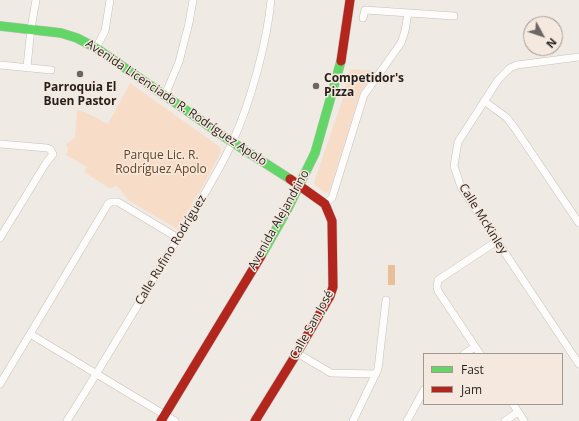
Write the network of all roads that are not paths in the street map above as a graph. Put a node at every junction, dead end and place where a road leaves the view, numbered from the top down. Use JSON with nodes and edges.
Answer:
{"nodes":[{"id":1,"x":36,"y":0,"type":"edge"},
{"id":2,"x":110,"y":0,"type":"edge"},
{"id":3,"x":193,"y":0,"type":"edge"},
{"id":4,"x":271,"y":0,"type":"edge"},
{"id":5,"x":350,"y":0,"type":"edge"},
{"id":6,"x":408,"y":13,"type":"junction"},
{"id":7,"x":454,"y":16,"type":"dead end"},
{"id":8,"x":363,"y":18,"type":"dead end"},
{"id":9,"x":0,"y":26,"type":"edge"},
{"id":10,"x":31,"y":28,"type":"junction"},
{"id":11,"x":96,"y":48,"type":"junction"},
{"id":12,"x":579,"y":57,"type":"edge"},
{"id":13,"x":0,"y":65,"type":"edge"},
{"id":14,"x":27,"y":67,"type":"junction"},
{"id":15,"x":51,"y":70,"type":"dead end"},
{"id":16,"x":165,"y":95,"type":"junction"},
{"id":17,"x":484,"y":101,"type":"junction"},
{"id":18,"x":232,"y":142,"type":"junction"},
{"id":19,"x":0,"y":144,"type":"edge"},
{"id":20,"x":300,"y":185,"type":"junction"},
{"id":21,"x":325,"y":204,"type":"junction"},
{"id":22,"x":579,"y":223,"type":"edge"},
{"id":23,"x":4,"y":226,"type":"edge"},
{"id":24,"x":0,"y":238,"type":"edge"},
{"id":25,"x":178,"y":238,"type":"junction"},
{"id":26,"x":497,"y":241,"type":"junction"},
{"id":27,"x":386,"y":300,"type":"dead end"},
{"id":28,"x":30,"y":334,"type":"junction"},
{"id":29,"x":475,"y":347,"type":"junction"},
{"id":30,"x":297,"y":353,"type":"junction"},
{"id":31,"x":466,"y":353,"type":"edge"},
{"id":32,"x":479,"y":353,"type":"edge"},
{"id":33,"x":579,"y":364,"type":"edge"},
{"id":34,"x":97,"y":374,"type":"junction"},
{"id":35,"x":376,"y":374,"type":"junction"},
{"id":36,"x":0,"y":384,"type":"edge"},
{"id":37,"x":423,"y":392,"type":"edge"},
{"id":38,"x":514,"y":405,"type":"edge"},
{"id":39,"x":518,"y":412,"type":"junction"},
{"id":40,"x":163,"y":418,"type":"edge"},
{"id":41,"x":67,"y":421,"type":"edge"},
{"id":42,"x":175,"y":421,"type":"edge"},
{"id":43,"x":255,"y":421,"type":"edge"},
{"id":44,"x":353,"y":421,"type":"edge"},
{"id":45,"x":407,"y":421,"type":"edge"},
{"id":46,"x":505,"y":421,"type":"edge"},
{"id":47,"x":524,"y":421,"type":"edge"}],
"edges":[{"from":1,"to":10,"type":"street"},
{"from":2,"to":11,"type":"street"},
{"from":3,"to":16,"type":"street"},
{"from":4,"to":18,"type":"street","name":"Calle Rufino Rodríguez"},
{"from":5,"to":20,"type":"street","name":"Avenida Alejandrino"},
{"from":6,"to":7,"type":"street"},
{"from":6,"to":8,"type":"street"},
{"from":6,"to":21,"type":"street"},
{"from":9,"to":10,"type":"street","name":"Avenida Licenciado R. Rodríguez Apolo"},
{"from":10,"to":11,"type":"street","name":"Avenida Licenciado R. Rodríguez Apolo"},
{"from":10,"to":14,"type":"street"},
{"from":11,"to":16,"type":"street","name":"Avenida Licenciado R. Rodríguez Apolo"},
{"from":12,"to":17,"type":"street","name":"Calle McKinley"},
{"from":13,"to":14,"type":"street"},
{"from":14,"to":15,"type":"street"},
{"from":16,"to":18,"type":"street","name":"Avenida Licenciado R. Rodríguez Apolo"},
{"from":17,"to":22,"type":"street"},
{"from":17,"to":26,"type":"street","name":"Calle McKinley"},
{"from":18,"to":20,"type":"street","name":"Avenida Licenciado R. Rodríguez Apolo"},
{"from":18,"to":25,"type":"street","name":"Calle Rufino Rodríguez"},
{"from":19,"to":23,"type":"street"},
{"from":20,"to":21,"type":"street"},
{"from":20,"to":40,"type":"street","name":"Avenida Alejandrino"},
{"from":21,"to":30,"type":"street","name":"Calle San José"},
{"from":23,"to":24,"type":"street"},
{"from":25,"to":28,"type":"street"},
{"from":25,"to":34,"type":"street","name":"Calle Rufino Rodríguez"},
{"from":26,"to":29,"type":"street"},
{"from":26,"to":33,"type":"street","name":"Calle McKinley"},
{"from":27,"to":35,"type":"street"},
{"from":28,"to":34,"type":"street"},
{"from":28,"to":36,"type":"street"},
{"from":29,"to":31,"type":"street"},
{"from":29,"to":32,"type":"street"},
{"from":30,"to":35,"type":"street"},
{"from":30,"to":43,"type":"street","name":"Calle San José"},
{"from":34,"to":40,"type":"street"},
{"from":34,"to":41,"type":"street","name":"Calle Rufino Rodríguez"},
{"from":35,"to":44,"type":"street"},
{"from":37,"to":45,"type":"street"},
{"from":38,"to":39,"type":"street"},
{"from":39,"to":46,"type":"street"},
{"from":39,"to":47,"type":"street"},
{"from":40,"to":42,"type":"street"}]}
